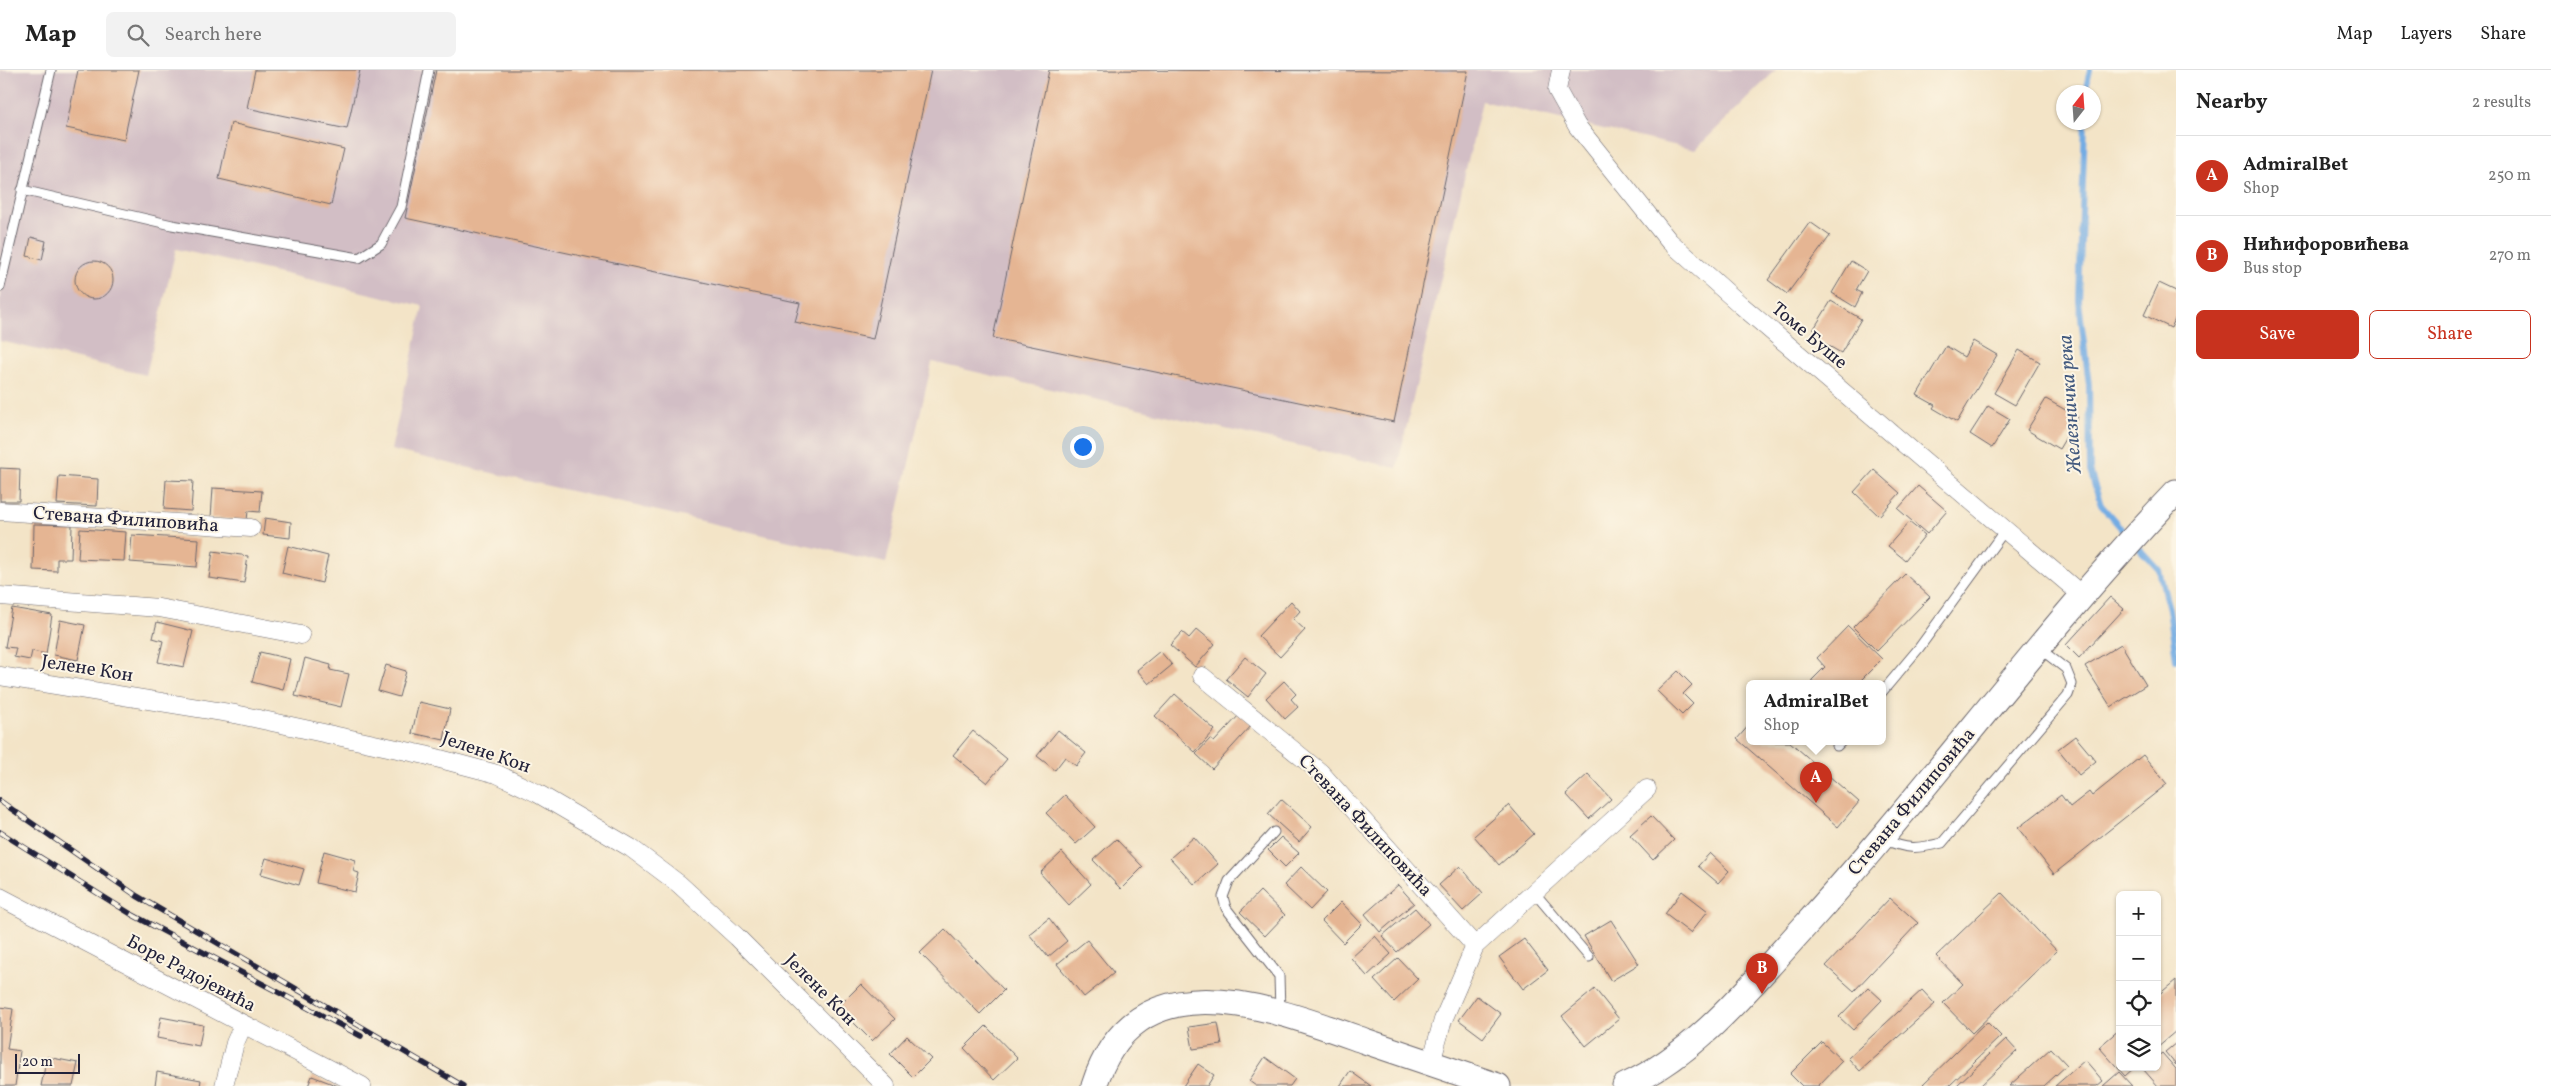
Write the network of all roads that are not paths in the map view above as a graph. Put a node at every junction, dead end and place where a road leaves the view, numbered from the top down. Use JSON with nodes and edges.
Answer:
{"nodes":[{"id":1,"x":51,"y":70,"type":"edge"},
{"id":2,"x":429,"y":70,"type":"edge"},
{"id":3,"x":1561,"y":70,"type":"edge"},
{"id":4,"x":22,"y":190,"type":"junction"},
{"id":5,"x":0,"y":287,"type":"edge"},
{"id":6,"x":2169,"y":500,"type":"edge"},
{"id":7,"x":0,"y":511,"type":"edge"},
{"id":8,"x":251,"y":528,"type":"dead end"},
{"id":9,"x":2005,"y":530,"type":"junction"},
{"id":10,"x":0,"y":596,"type":"edge"},
{"id":11,"x":2083,"y":596,"type":"junction"},
{"id":12,"x":301,"y":635,"type":"dead end"},
{"id":13,"x":2039,"y":648,"type":"junction"},
{"id":14,"x":0,"y":676,"type":"edge"},
{"id":15,"x":1202,"y":676,"type":"dead end"},
{"id":16,"x":1886,"y":687,"type":"edge"},
{"id":17,"x":1647,"y":789,"type":"dead end"},
{"id":18,"x":1274,"y":832,"type":"dead end"},
{"id":19,"x":1883,"y":839,"type":"junction"},
{"id":20,"x":1533,"y":891,"type":"junction"},
{"id":21,"x":0,"y":897,"type":"edge"},
{"id":22,"x":1475,"y":946,"type":"junction"},
{"id":23,"x":1589,"y":957,"type":"dead end"},
{"id":24,"x":1280,"y":1011,"type":"junction"},
{"id":25,"x":243,"y":1025,"type":"junction"},
{"id":26,"x":1431,"y":1063,"type":"junction"},
{"id":27,"x":224,"y":1086,"type":"edge"},
{"id":28,"x":362,"y":1086,"type":"edge"},
{"id":29,"x":886,"y":1086,"type":"edge"},
{"id":30,"x":1094,"y":1086,"type":"edge"},
{"id":31,"x":1498,"y":1086,"type":"edge"},
{"id":32,"x":1625,"y":1086,"type":"edge"}],
"edges":[{"from":1,"to":4,"type":"lane"},
{"from":2,"to":4,"type":"lane"},
{"from":3,"to":9,"type":"street","name":"Томе Буше"},
{"from":4,"to":5,"type":"lane"},
{"from":6,"to":11,"type":"main road","name":"Стевана Филиповића"},
{"from":7,"to":8,"type":"street","name":"Стевана Филиповића"},
{"from":9,"to":11,"type":"street","name":"Томе Буше"},
{"from":9,"to":16,"type":"lane"},
{"from":10,"to":12,"type":"street"},
{"from":11,"to":13,"type":"main road","name":"Стевана Филиповића"},
{"from":13,"to":19,"type":"main road","name":"Стевана Филиповића"},
{"from":13,"to":19,"type":"lane"},
{"from":14,"to":29,"type":"street","name":"Јелене Кон"},
{"from":15,"to":22,"type":"street","name":"Стевана Филиповића"},
{"from":17,"to":20,"type":"street"},
{"from":18,"to":24,"type":"lane"},
{"from":19,"to":32,"type":"main road","name":"Стевана Филиповића"},
{"from":20,"to":22,"type":"street"},
{"from":20,"to":23,"type":"lane"},
{"from":21,"to":25,"type":"street","name":"Боре Радојевића"},
{"from":22,"to":26,"type":"street"},
{"from":24,"to":26,"type":"main road"},
{"from":24,"to":30,"type":"main road"},
{"from":25,"to":27,"type":"street"},
{"from":25,"to":28,"type":"street","name":"Боре Радојевића"},
{"from":26,"to":31,"type":"main road"}]}
